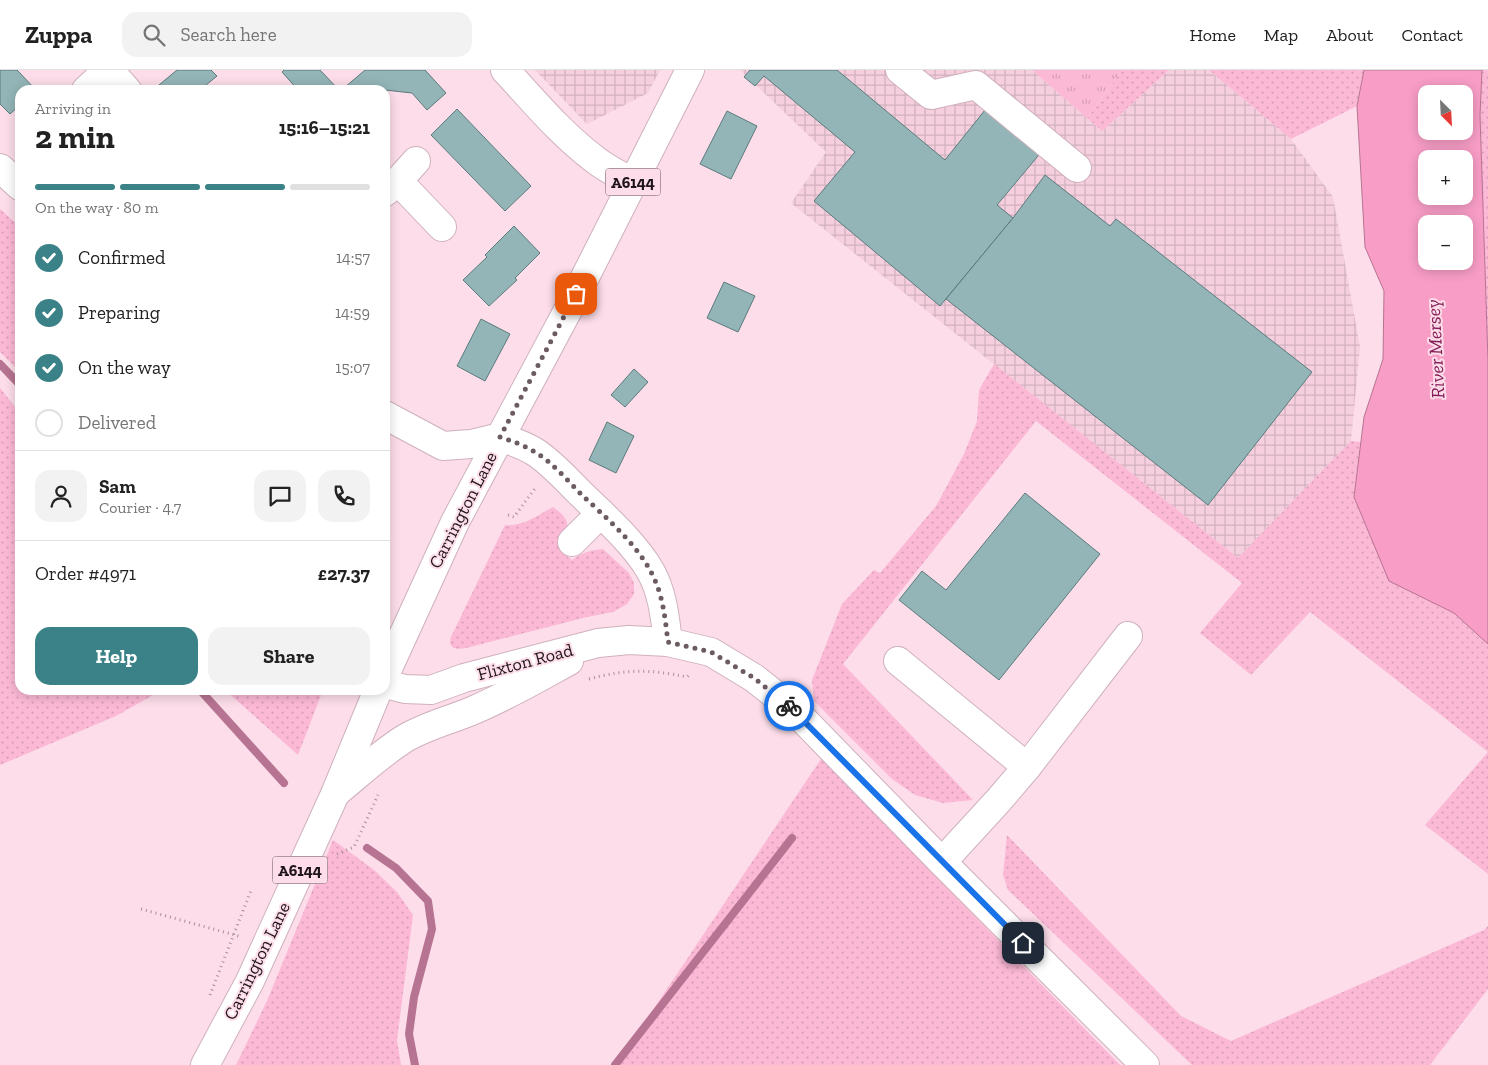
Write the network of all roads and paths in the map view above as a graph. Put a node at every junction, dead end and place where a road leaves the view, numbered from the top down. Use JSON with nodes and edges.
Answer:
{"nodes":[{"id":1,"x":505,"y":70,"type":"edge"},
{"id":2,"x":690,"y":70,"type":"edge"},
{"id":3,"x":900,"y":70,"type":"edge"},
{"id":4,"x":96,"y":77,"type":"edge"},
{"id":5,"x":115,"y":85,"type":"edge"},
{"id":6,"x":416,"y":160,"type":"dead end"},
{"id":7,"x":1077,"y":168,"type":"dead end"},
{"id":8,"x":633,"y":182,"type":"junction"},
{"id":9,"x":391,"y":186,"type":"edge"},
{"id":10,"x":442,"y":227,"type":"dead end"},
{"id":11,"x":390,"y":418,"type":"edge"},
{"id":12,"x":500,"y":437,"type":"junction"},
{"id":13,"x":539,"y":482,"type":"dead end"},
{"id":14,"x":601,"y":513,"type":"junction"},
{"id":15,"x":508,"y":515,"type":"dead end"},
{"id":16,"x":572,"y":542,"type":"dead end"},
{"id":17,"x":1128,"y":636,"type":"dead end"},
{"id":18,"x":668,"y":642,"type":"junction"},
{"id":19,"x":598,"y":643,"type":"junction"},
{"id":20,"x":711,"y":652,"type":"junction"},
{"id":21,"x":898,"y":661,"type":"dead end"},
{"id":22,"x":390,"y":664,"type":"edge"},
{"id":23,"x":585,"y":680,"type":"dead end"},
{"id":24,"x":390,"y":685,"type":"edge"},
{"id":25,"x":376,"y":695,"type":"edge"},
{"id":26,"x":1027,"y":767,"type":"junction"},
{"id":27,"x":380,"y":792,"type":"dead end"},
{"id":28,"x":335,"y":794,"type":"junction"},
{"id":29,"x":942,"y":862,"type":"junction"},
{"id":30,"x":301,"y":868,"type":"junction"},
{"id":31,"x":252,"y":888,"type":"dead end"},
{"id":32,"x":141,"y":909,"type":"dead end"},
{"id":33,"x":232,"y":934,"type":"junction"},
{"id":34,"x":266,"y":945,"type":"junction"},
{"id":35,"x":209,"y":997,"type":"dead end"},
{"id":36,"x":205,"y":1065,"type":"edge"},
{"id":37,"x":1146,"y":1065,"type":"edge"}],
"edges":[{"from":1,"to":8,"type":"main road"},
{"from":2,"to":8,"type":"main road","number":"A6144"},
{"from":3,"to":7,"type":"main road"},
{"from":4,"to":5,"type":"main road"},
{"from":6,"to":9,"type":"main road"},
{"from":8,"to":12,"type":"main road","name":"Carrington Lane","number":"A6144"},
{"from":9,"to":10,"type":"main road"},
{"from":11,"to":12,"type":"main road"},
{"from":12,"to":14,"type":"main road"},
{"from":12,"to":22,"type":"main road","name":"Carrington Lane","number":"A6144"},
{"from":13,"to":15,"type":"path"},
{"from":14,"to":16,"type":"main road"},
{"from":14,"to":18,"type":"main road"},
{"from":17,"to":26,"type":"main road"},
{"from":18,"to":19,"type":"main road","name":"Flixton Road"},
{"from":18,"to":20,"type":"main road","name":"Flixton Road"},
{"from":19,"to":24,"type":"main road","name":"Flixton Road"},
{"from":19,"to":28,"type":"main road","number":"A6144"},
{"from":20,"to":23,"type":"path"},
{"from":20,"to":29,"type":"main road","name":"Flixton Road"},
{"from":21,"to":26,"type":"main road"},
{"from":25,"to":28,"type":"main road","name":"Carrington Lane","number":"A6144"},
{"from":26,"to":29,"type":"main road"},
{"from":27,"to":30,"type":"path"},
{"from":28,"to":30,"type":"main road","name":"Carrington Lane","number":"A6144"},
{"from":29,"to":37,"type":"main road","name":"Flixton Road"},
{"from":30,"to":34,"type":"main road","name":"Carrington Lane","number":"A6144"},
{"from":31,"to":33,"type":"path"},
{"from":32,"to":33,"type":"path"},
{"from":33,"to":34,"type":"path"},
{"from":33,"to":35,"type":"path"},
{"from":34,"to":36,"type":"main road","name":"Carrington Lane","number":"A6144"}]}
